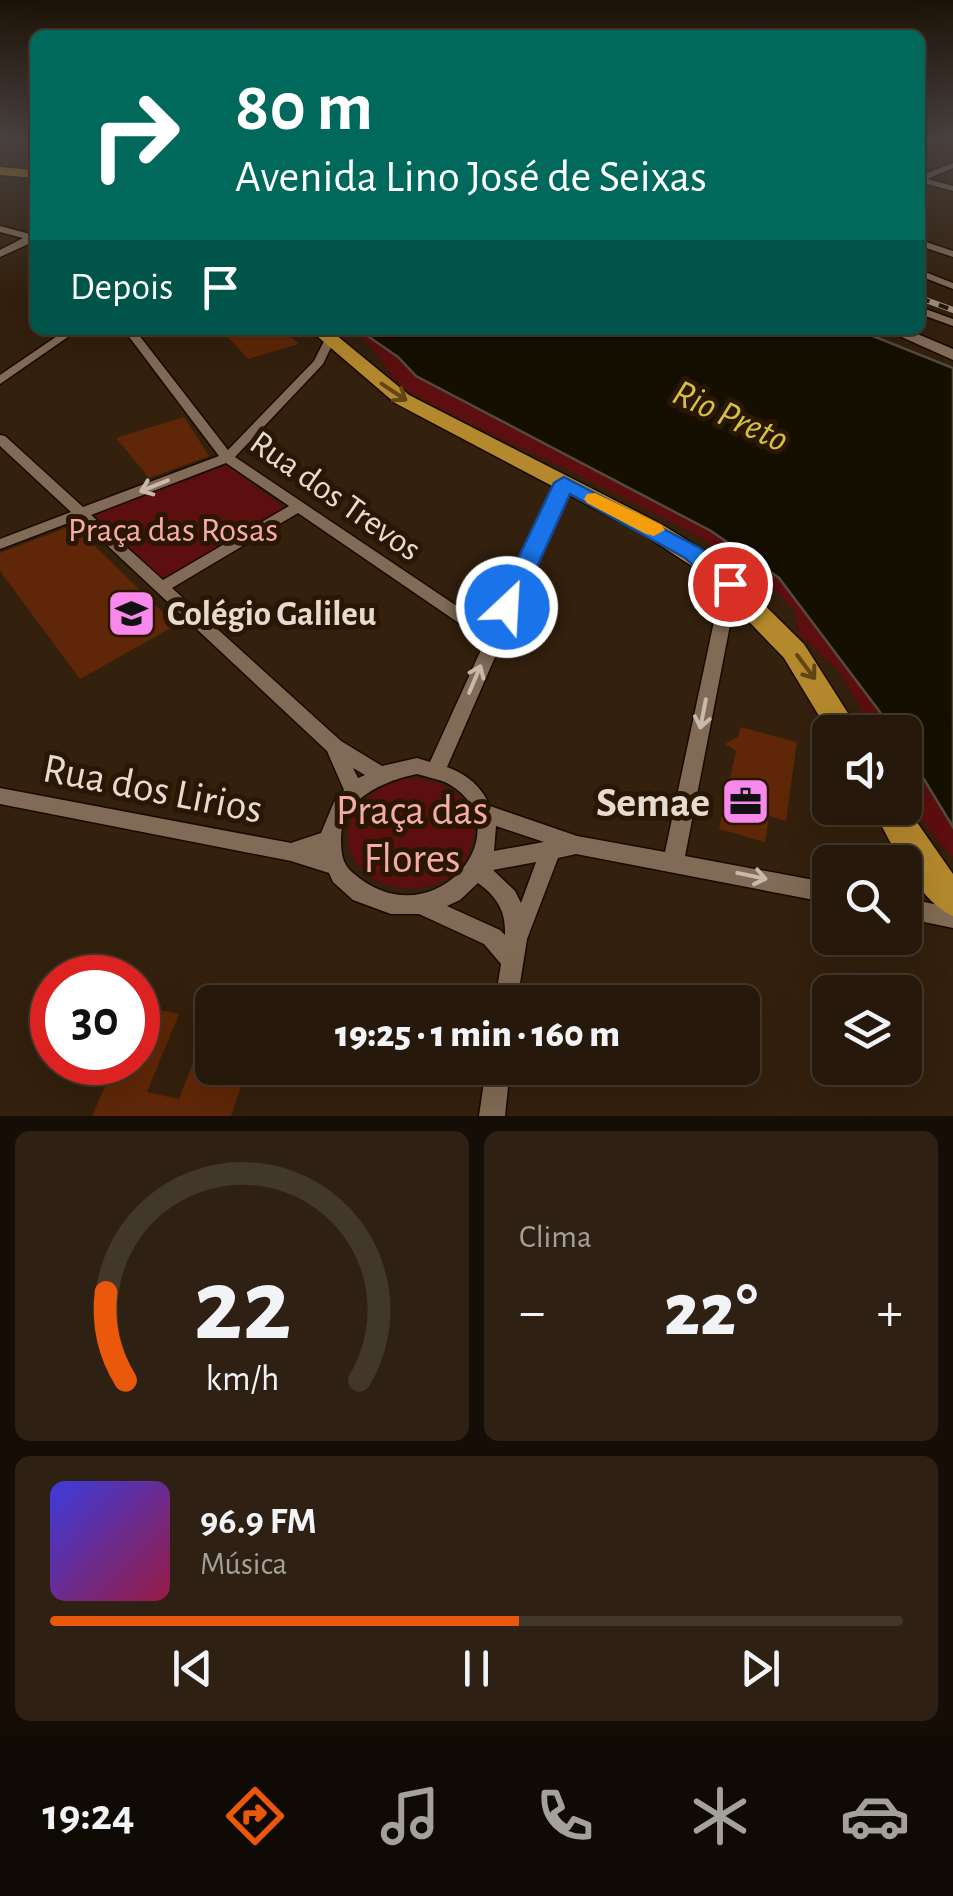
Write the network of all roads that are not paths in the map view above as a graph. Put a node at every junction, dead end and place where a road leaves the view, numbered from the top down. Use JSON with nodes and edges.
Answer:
{"nodes":[{"id":1,"x":0,"y":229,"type":"edge"},
{"id":2,"x":30,"y":235,"type":"edge"},
{"id":3,"x":30,"y":238,"type":"edge"},
{"id":4,"x":925,"y":245,"type":"edge"},
{"id":5,"x":0,"y":254,"type":"edge"},
{"id":6,"x":953,"y":254,"type":"edge"},
{"id":7,"x":925,"y":274,"type":"edge"},
{"id":8,"x":953,"y":286,"type":"edge"},
{"id":9,"x":925,"y":312,"type":"edge"},
{"id":10,"x":953,"y":323,"type":"edge"},
{"id":11,"x":66,"y":335,"type":"edge"},
{"id":12,"x":133,"y":335,"type":"edge"},
{"id":13,"x":906,"y":335,"type":"edge"},
{"id":14,"x":329,"y":346,"type":"edge"},
{"id":15,"x":953,"y":355,"type":"edge"},
{"id":16,"x":0,"y":380,"type":"edge"},
{"id":17,"x":0,"y":439,"type":"edge"},
{"id":18,"x":227,"y":458,"type":"junction"},
{"id":19,"x":564,"y":483,"type":"junction"},
{"id":20,"x":296,"y":508,"type":"junction"},
{"id":21,"x":82,"y":515,"type":"junction"},
{"id":22,"x":0,"y":544,"type":"edge"},
{"id":23,"x":730,"y":584,"type":"junction"},
{"id":24,"x":160,"y":588,"type":"junction"},
{"id":25,"x":493,"y":638,"type":"junction"},
{"id":26,"x":835,"y":715,"type":"edge"},
{"id":27,"x":334,"y":746,"type":"junction"},
{"id":28,"x":437,"y":768,"type":"junction"},
{"id":29,"x":377,"y":773,"type":"junction"},
{"id":30,"x":354,"y":788,"type":"junction"},
{"id":31,"x":0,"y":796,"type":"edge"},
{"id":32,"x":486,"y":814,"type":"junction"},
{"id":33,"x":899,"y":825,"type":"edge"},
{"id":34,"x":330,"y":839,"type":"junction"},
{"id":35,"x":577,"y":845,"type":"junction"},
{"id":36,"x":550,"y":851,"type":"junction"},
{"id":37,"x":291,"y":852,"type":"junction"},
{"id":38,"x":674,"y":860,"type":"junction"},
{"id":39,"x":336,"y":866,"type":"junction"},
{"id":40,"x":479,"y":867,"type":"junction"},
{"id":41,"x":812,"y":888,"type":"edge"},
{"id":42,"x":953,"y":900,"type":"edge"},
{"id":43,"x":421,"y":904,"type":"junction"},
{"id":44,"x":922,"y":912,"type":"edge"},
{"id":45,"x":953,"y":918,"type":"edge"},
{"id":46,"x":520,"y":935,"type":"junction"},
{"id":47,"x":512,"y":960,"type":"junction"},
{"id":48,"x":508,"y":985,"type":"edge"},
{"id":49,"x":496,"y":1085,"type":"edge"},
{"id":50,"x":492,"y":1116,"type":"edge"}],
"edges":[{"from":1,"to":2,"type":"street"},
{"from":3,"to":5,"type":"street"},
{"from":4,"to":6,"type":"street"},
{"from":7,"to":8,"type":"street"},
{"from":9,"to":10,"type":"street"},
{"from":11,"to":16,"type":"street"},
{"from":12,"to":18,"type":"street","name":"Rua dos Trevos"},
{"from":13,"to":15,"type":"main road"},
{"from":14,"to":18,"type":"street"},
{"from":14,"to":19,"type":"main road","one_way":true},
{"from":17,"to":21,"type":"street"},
{"from":18,"to":20,"type":"street","name":"Rua dos Trevos"},
{"from":18,"to":21,"type":"street","one_way":true},
{"from":19,"to":23,"type":"main road"},
{"from":19,"to":25,"type":"street"},
{"from":20,"to":24,"type":"street"},
{"from":20,"to":25,"type":"street","name":"Rua dos Trevos"},
{"from":21,"to":22,"type":"street"},
{"from":21,"to":24,"type":"street"},
{"from":23,"to":26,"type":"main road","one_way":true},
{"from":23,"to":38,"type":"street","one_way":true},
{"from":24,"to":27,"type":"street"},
{"from":28,"to":25,"type":"street","one_way":true},
{"from":27,"to":29,"type":"street"},
{"from":27,"to":30,"type":"street"},
{"from":28,"to":29,"type":"street"},
{"from":28,"to":32,"type":"street"},
{"from":29,"to":30,"type":"street"},
{"from":30,"to":34,"type":"street"},
{"from":31,"to":37,"type":"street","name":"Rua dos Lirios"},
{"from":32,"to":35,"type":"street"},
{"from":32,"to":40,"type":"street"},
{"from":33,"to":42,"type":"main road"},
{"from":34,"to":37,"type":"street","name":"Rua dos Lirios"},
{"from":34,"to":39,"type":"street"},
{"from":35,"to":36,"type":"street"},
{"from":35,"to":38,"type":"street"},
{"from":36,"to":40,"type":"street"},
{"from":36,"to":46,"type":"street"},
{"from":37,"to":39,"type":"street","name":"Rua dos Lirios"},
{"from":38,"to":41,"type":"street","one_way":true},
{"from":39,"to":43,"type":"street"},
{"from":40,"to":43,"type":"street"},
{"from":40,"to":46,"type":"street"},
{"from":43,"to":47,"type":"street"},
{"from":44,"to":45,"type":"street"},
{"from":46,"to":47,"type":"street"},
{"from":47,"to":48,"type":"street"},
{"from":49,"to":50,"type":"street"}]}
